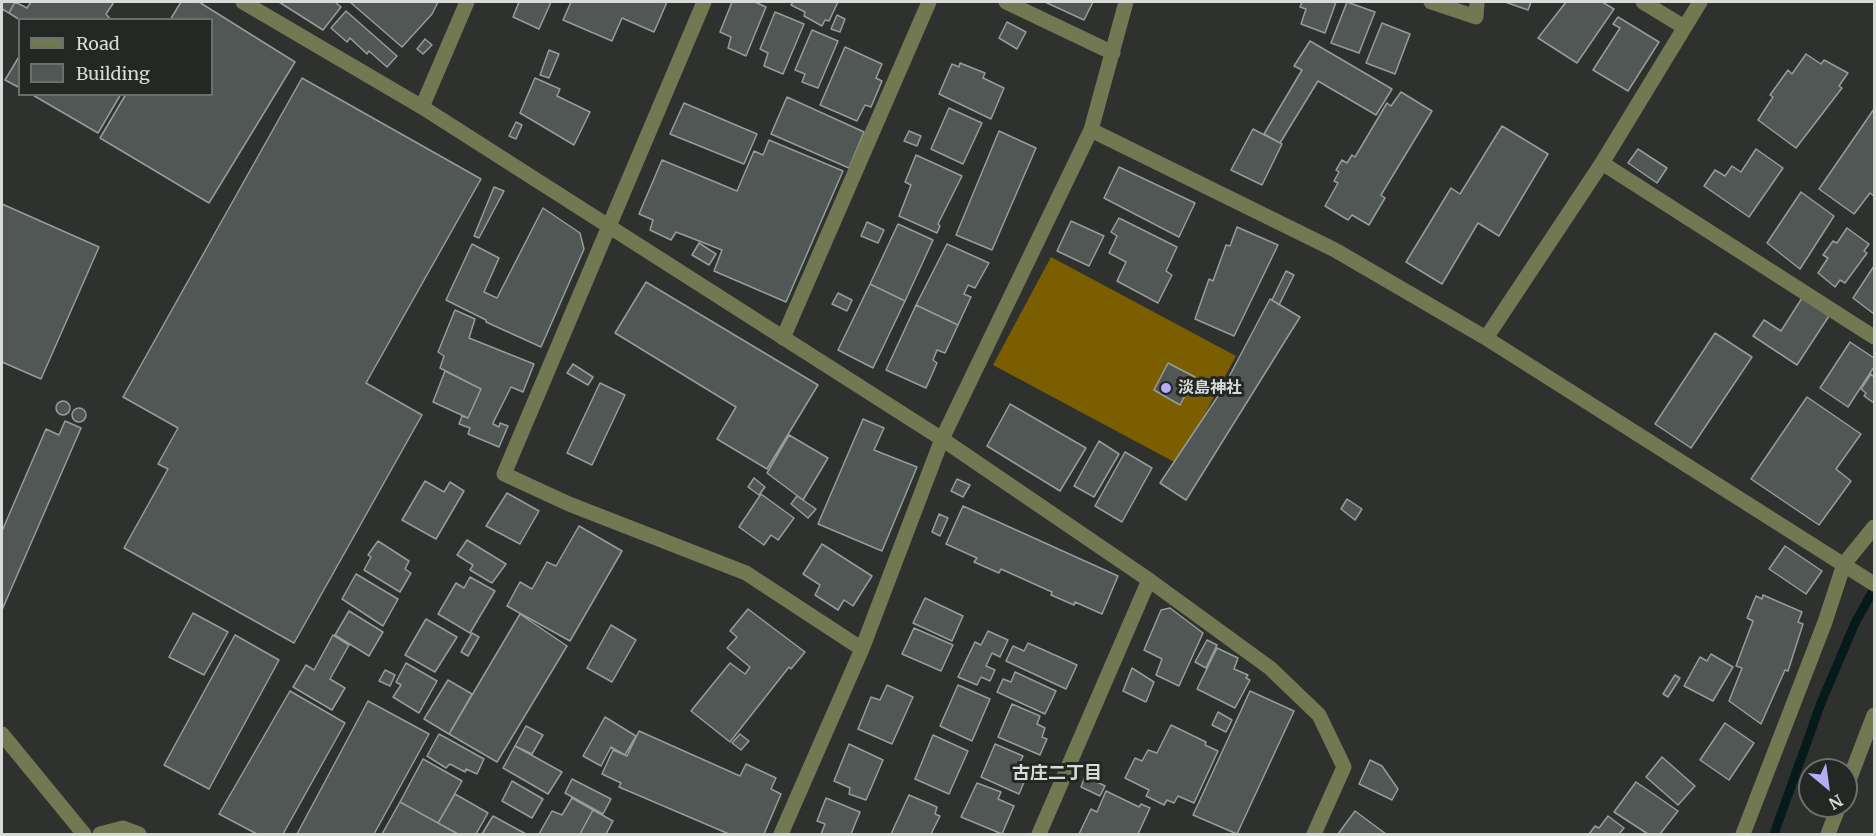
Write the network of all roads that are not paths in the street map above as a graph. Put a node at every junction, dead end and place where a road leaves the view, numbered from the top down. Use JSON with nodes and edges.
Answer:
{"nodes":[{"id":1,"x":243,"y":2,"type":"edge"},
{"id":2,"x":467,"y":2,"type":"edge"},
{"id":3,"x":704,"y":2,"type":"edge"},
{"id":4,"x":929,"y":2,"type":"edge"},
{"id":5,"x":1006,"y":2,"type":"edge"},
{"id":6,"x":1126,"y":2,"type":"edge"},
{"id":7,"x":1431,"y":2,"type":"edge"},
{"id":8,"x":1477,"y":2,"type":"edge"},
{"id":9,"x":1643,"y":2,"type":"edge"},
{"id":10,"x":1700,"y":2,"type":"edge"},
{"id":11,"x":1684,"y":27,"type":"junction"},
{"id":12,"x":1113,"y":53,"type":"junction"},
{"id":13,"x":423,"y":107,"type":"junction"},
{"id":14,"x":1091,"y":130,"type":"junction"},
{"id":15,"x":1602,"y":163,"type":"junction"},
{"id":16,"x":610,"y":227,"type":"junction"},
{"id":17,"x":1875,"y":337,"type":"edge"},
{"id":18,"x":783,"y":338,"type":"junction"},
{"id":19,"x":1486,"y":338,"type":"junction"},
{"id":20,"x":942,"y":439,"type":"junction"},
{"id":21,"x":1875,"y":526,"type":"edge"},
{"id":22,"x":1844,"y":564,"type":"junction"},
{"id":23,"x":1149,"y":580,"type":"junction"},
{"id":24,"x":1870,"y":581,"type":"edge"},
{"id":25,"x":862,"y":649,"type":"junction"},
{"id":26,"x":1875,"y":715,"type":"edge"},
{"id":27,"x":2,"y":734,"type":"edge"},
{"id":28,"x":1858,"y":758,"type":"edge"},
{"id":29,"x":1834,"y":818,"type":"edge"},
{"id":30,"x":84,"y":834,"type":"edge"},
{"id":31,"x":100,"y":834,"type":"edge"},
{"id":32,"x":139,"y":834,"type":"edge"},
{"id":33,"x":781,"y":834,"type":"edge"},
{"id":34,"x":1039,"y":834,"type":"edge"},
{"id":35,"x":1314,"y":834,"type":"edge"},
{"id":36,"x":1743,"y":834,"type":"edge"},
{"id":37,"x":1827,"y":834,"type":"edge"}],
"edges":[{"from":1,"to":13,"type":"street"},
{"from":2,"to":13,"type":"street"},
{"from":3,"to":16,"type":"street"},
{"from":4,"to":18,"type":"street"},
{"from":5,"to":12,"type":"street"},
{"from":6,"to":12,"type":"street"},
{"from":7,"to":8,"type":"street"},
{"from":9,"to":11,"type":"street"},
{"from":10,"to":11,"type":"street"},
{"from":11,"to":15,"type":"street"},
{"from":12,"to":14,"type":"street"},
{"from":13,"to":16,"type":"street"},
{"from":14,"to":19,"type":"street"},
{"from":14,"to":20,"type":"street"},
{"from":15,"to":17,"type":"street"},
{"from":15,"to":19,"type":"street"},
{"from":16,"to":18,"type":"street"},
{"from":16,"to":25,"type":"street"},
{"from":18,"to":20,"type":"street"},
{"from":19,"to":22,"type":"street"},
{"from":20,"to":23,"type":"street"},
{"from":20,"to":25,"type":"street"},
{"from":21,"to":22,"type":"street"},
{"from":22,"to":24,"type":"street"},
{"from":22,"to":36,"type":"street"},
{"from":23,"to":34,"type":"street"},
{"from":23,"to":35,"type":"street"},
{"from":25,"to":33,"type":"street"},
{"from":26,"to":28,"type":"street"},
{"from":27,"to":30,"type":"street"},
{"from":29,"to":37,"type":"street"},
{"from":31,"to":32,"type":"street"}]}
